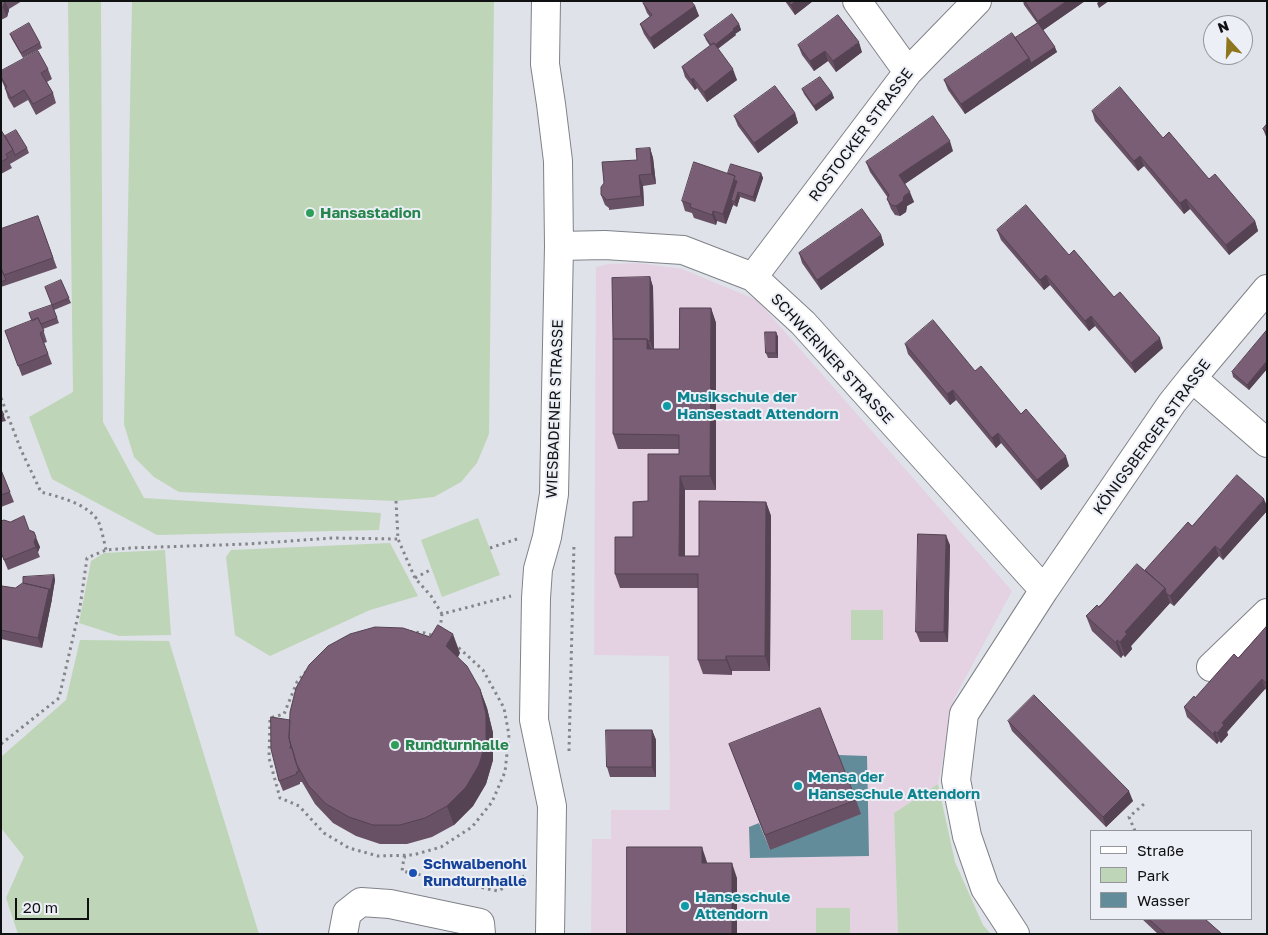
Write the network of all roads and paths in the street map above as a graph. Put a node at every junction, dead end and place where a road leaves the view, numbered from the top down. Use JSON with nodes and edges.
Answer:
{"nodes":[{"id":1,"x":546,"y":1,"type":"edge"},
{"id":2,"x":857,"y":1,"type":"edge"},
{"id":3,"x":977,"y":1,"type":"edge"},
{"id":4,"x":908,"y":72,"type":"junction"},
{"id":5,"x":559,"y":246,"type":"junction"},
{"id":6,"x":753,"y":277,"type":"junction"},
{"id":7,"x":1267,"y":289,"type":"edge"},
{"id":8,"x":1192,"y":378,"type":"junction"},
{"id":9,"x":1,"y":398,"type":"edge"},
{"id":10,"x":1267,"y":443,"type":"edge"},
{"id":11,"x":396,"y":501,"type":"dead end"},
{"id":12,"x":398,"y":539,"type":"junction"},
{"id":13,"x":106,"y":550,"type":"junction"},
{"id":14,"x":432,"y":570,"type":"dead end"},
{"id":15,"x":415,"y":578,"type":"junction"},
{"id":16,"x":1044,"y":590,"type":"junction"},
{"id":17,"x":536,"y":598,"type":"junction"},
{"id":18,"x":1267,"y":613,"type":"edge"},
{"id":19,"x":442,"y":614,"type":"junction"},
{"id":20,"x":438,"y":637,"type":"junction"},
{"id":21,"x":1211,"y":667,"type":"dead end"},
{"id":22,"x":1,"y":744,"type":"edge"},
{"id":23,"x":1144,"y":804,"type":"dead end"},
{"id":24,"x":1135,"y":830,"type":"edge"},
{"id":25,"x":413,"y":855,"type":"junction"},
{"id":26,"x":524,"y":876,"type":"dead end"},
{"id":27,"x":343,"y":934,"type":"edge"},
{"id":28,"x":481,"y":934,"type":"edge"},
{"id":29,"x":550,"y":934,"type":"edge"},
{"id":30,"x":1015,"y":934,"type":"edge"}],
"edges":[{"from":1,"to":5,"type":"street","name":"WIESBADENER STRASSE"},
{"from":2,"to":4,"type":"street"},
{"from":3,"to":4,"type":"street","name":"ROSTOCKER STRASSE"},
{"from":4,"to":6,"type":"street","name":"ROSTOCKER STRASSE"},
{"from":5,"to":6,"type":"street","name":"SCHWERINER STRASSE"},
{"from":5,"to":17,"type":"street","name":"WIESBADENER STRASSE"},
{"from":6,"to":16,"type":"street","name":"SCHWERINER STRASSE"},
{"from":7,"to":8,"type":"street","name":"KÖNIGSBERGER STRASSE"},
{"from":8,"to":10,"type":"street"},
{"from":8,"to":16,"type":"street","name":"KÖNIGSBERGER STRASSE"},
{"from":9,"to":13,"type":"path"},
{"from":11,"to":12,"type":"path"},
{"from":12,"to":13,"type":"path"},
{"from":12,"to":15,"type":"path"},
{"from":13,"to":22,"type":"path"},
{"from":14,"to":15,"type":"path"},
{"from":15,"to":19,"type":"path"},
{"from":16,"to":30,"type":"street","name":"KÖNIGSBERGER STRASSE"},
{"from":17,"to":19,"type":"path"},
{"from":17,"to":29,"type":"street","name":"WIESBADENER STRASSE"},
{"from":18,"to":21,"type":"street"},
{"from":19,"to":20,"type":"path"},
{"from":20,"to":25,"type":"path"},
{"from":20,"to":25,"type":"path"},
{"from":23,"to":24,"type":"path"},
{"from":25,"to":26,"type":"path"},
{"from":27,"to":28,"type":"street"}]}
